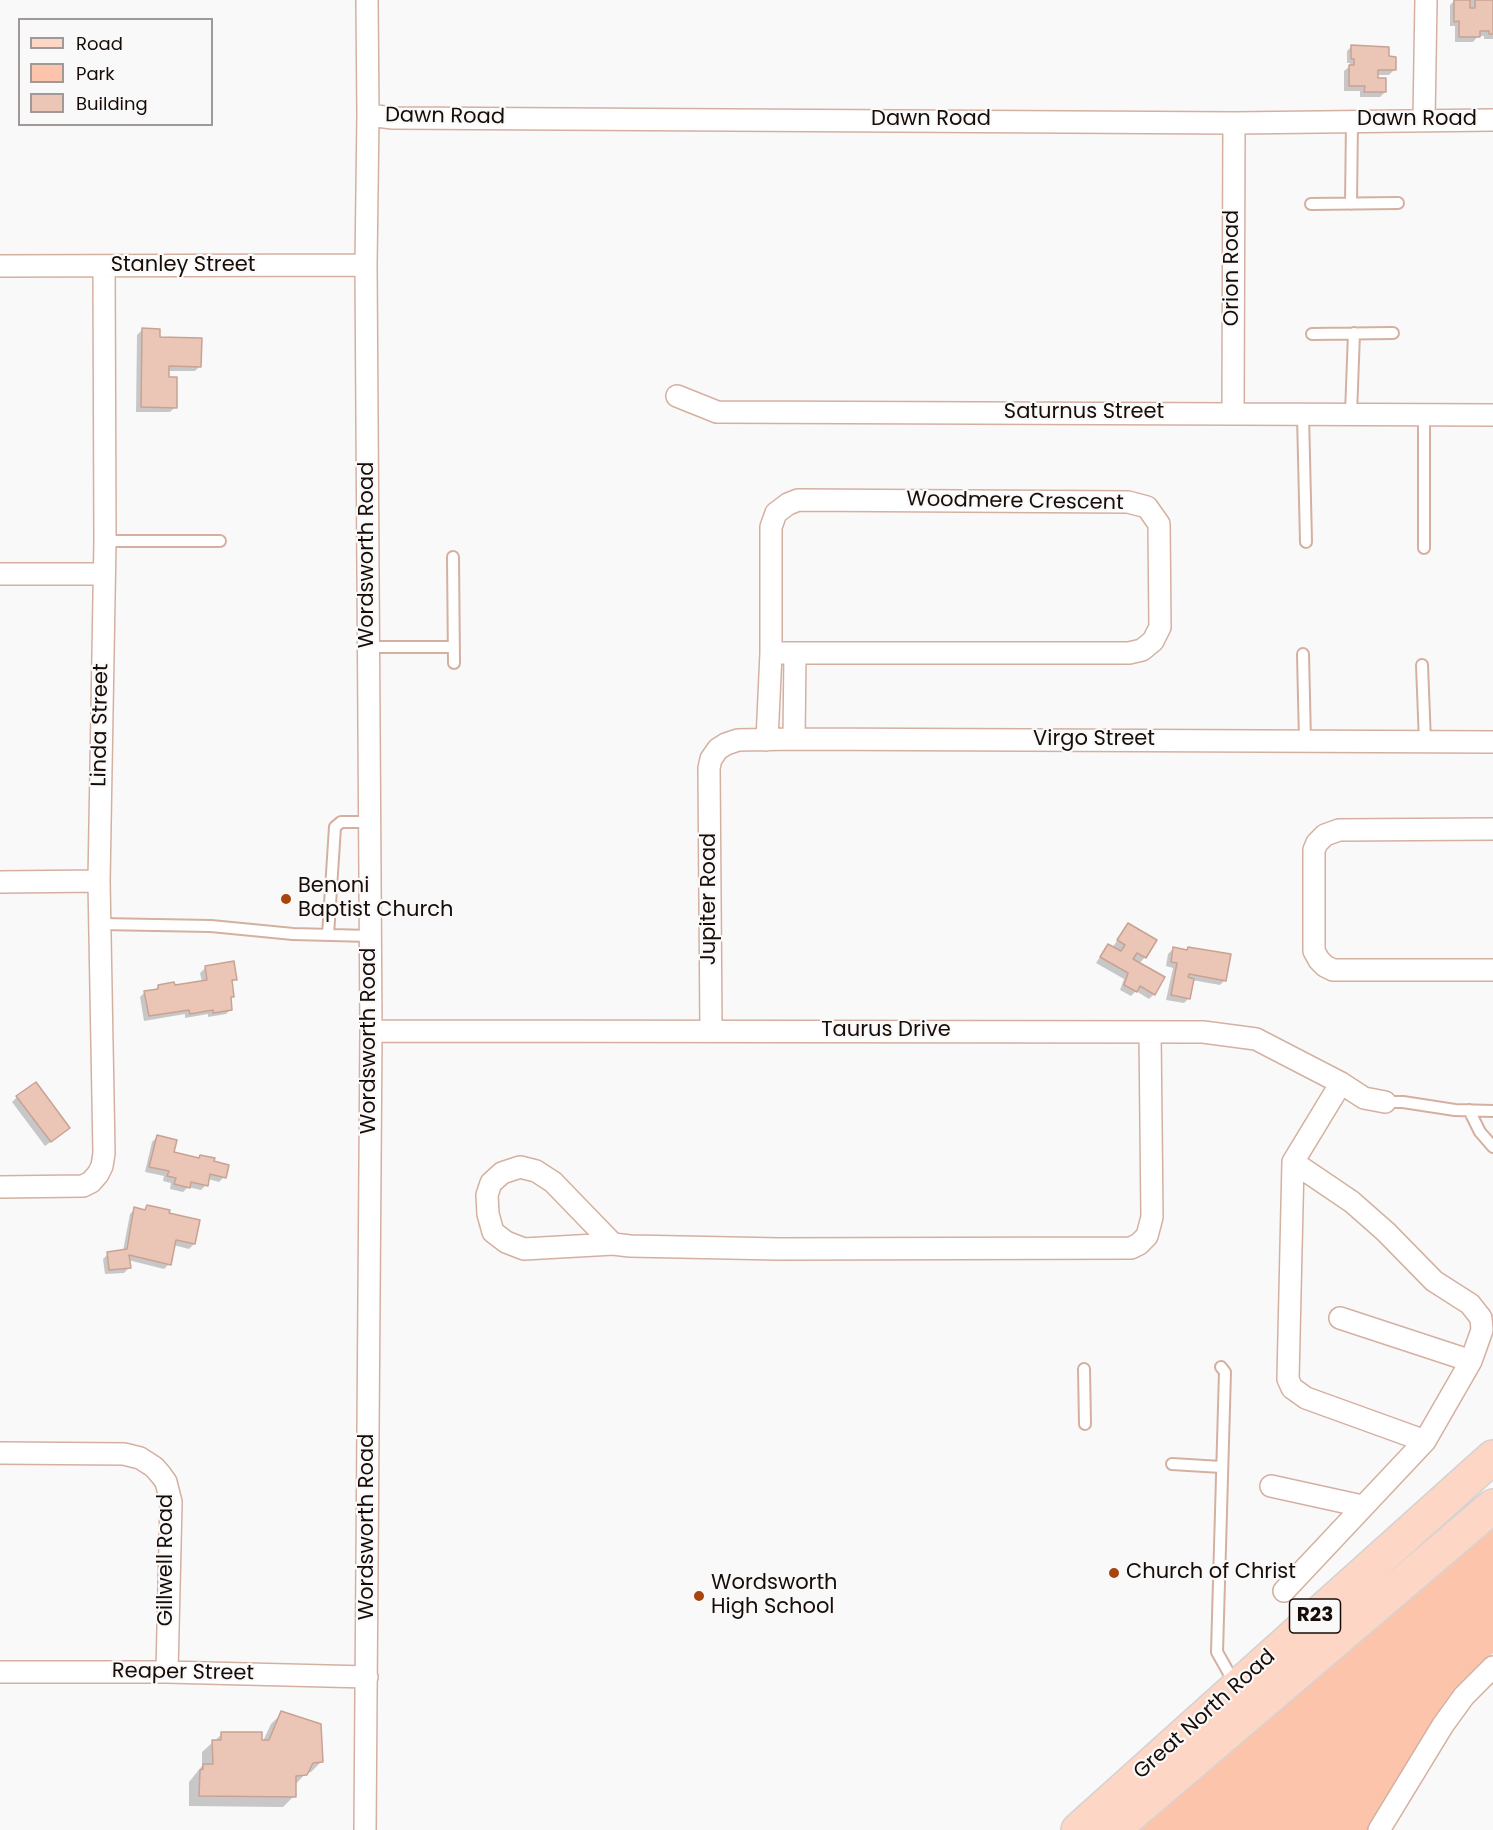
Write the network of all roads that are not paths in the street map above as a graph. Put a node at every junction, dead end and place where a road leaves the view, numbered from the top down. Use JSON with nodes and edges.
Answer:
{"nodes":[{"id":1,"x":367,"y":0,"type":"edge"},
{"id":2,"x":1426,"y":0,"type":"edge"},
{"id":3,"x":368,"y":115,"type":"junction"},
{"id":4,"x":1424,"y":119,"type":"junction"},
{"id":5,"x":1493,"y":120,"type":"edge"},
{"id":6,"x":1352,"y":121,"type":"junction"},
{"id":7,"x":1234,"y":123,"type":"junction"},
{"id":8,"x":1398,"y":203,"type":"dead end"},
{"id":9,"x":1311,"y":204,"type":"dead end"},
{"id":10,"x":1351,"y":204,"type":"junction"},
{"id":11,"x":366,"y":265,"type":"junction"},
{"id":12,"x":0,"y":266,"type":"edge"},
{"id":13,"x":104,"y":266,"type":"junction"},
{"id":14,"x":1354,"y":333,"type":"junction"},
{"id":15,"x":1393,"y":333,"type":"dead end"},
{"id":16,"x":1312,"y":334,"type":"dead end"},
{"id":17,"x":677,"y":396,"type":"dead end"},
{"id":18,"x":1233,"y":413,"type":"junction"},
{"id":19,"x":1351,"y":414,"type":"junction"},
{"id":20,"x":1424,"y":414,"type":"junction"},
{"id":21,"x":1303,"y":415,"type":"junction"},
{"id":22,"x":1493,"y":415,"type":"edge"},
{"id":23,"x":105,"y":541,"type":"junction"},
{"id":24,"x":220,"y":541,"type":"dead end"},
{"id":25,"x":1305,"y":542,"type":"dead end"},
{"id":26,"x":1424,"y":548,"type":"dead end"},
{"id":27,"x":453,"y":557,"type":"dead end"},
{"id":28,"x":0,"y":574,"type":"edge"},
{"id":29,"x":103,"y":574,"type":"junction"},
{"id":30,"x":454,"y":646,"type":"junction"},
{"id":31,"x":368,"y":647,"type":"junction"},
{"id":32,"x":771,"y":653,"type":"junction"},
{"id":33,"x":795,"y":653,"type":"junction"},
{"id":34,"x":1303,"y":654,"type":"dead end"},
{"id":35,"x":454,"y":663,"type":"dead end"},
{"id":36,"x":1422,"y":665,"type":"dead end"},
{"id":37,"x":794,"y":739,"type":"junction"},
{"id":38,"x":767,"y":740,"type":"junction"},
{"id":39,"x":1305,"y":741,"type":"junction"},
{"id":40,"x":1425,"y":742,"type":"junction"},
{"id":41,"x":1493,"y":742,"type":"edge"},
{"id":42,"x":709,"y":768,"type":"joint"},
{"id":43,"x":370,"y":822,"type":"junction"},
{"id":44,"x":1493,"y":829,"type":"edge"},
{"id":45,"x":99,"y":881,"type":"junction"},
{"id":46,"x":0,"y":882,"type":"edge"},
{"id":47,"x":100,"y":924,"type":"junction"},
{"id":48,"x":328,"y":935,"type":"junction"},
{"id":49,"x":370,"y":936,"type":"junction"},
{"id":50,"x":1493,"y":970,"type":"edge"},
{"id":51,"x":711,"y":1030,"type":"junction"},
{"id":52,"x":371,"y":1032,"type":"junction"},
{"id":53,"x":1150,"y":1032,"type":"junction"},
{"id":54,"x":1341,"y":1083,"type":"junction"},
{"id":55,"x":1385,"y":1102,"type":"joint"},
{"id":56,"x":1469,"y":1110,"type":"junction"},
{"id":57,"x":1493,"y":1110,"type":"edge"},
{"id":58,"x":1493,"y":1147,"type":"edge"},
{"id":59,"x":1293,"y":1162,"type":"junction"},
{"id":60,"x":0,"y":1187,"type":"edge"},
{"id":61,"x":613,"y":1244,"type":"junction"},
{"id":62,"x":1340,"y":1318,"type":"dead end"},
{"id":63,"x":1471,"y":1361,"type":"junction"},
{"id":64,"x":1221,"y":1367,"type":"dead end"},
{"id":65,"x":1084,"y":1369,"type":"dead end"},
{"id":66,"x":1085,"y":1424,"type":"dead end"},
{"id":67,"x":1425,"y":1441,"type":"junction"},
{"id":68,"x":0,"y":1453,"type":"edge"},
{"id":69,"x":1493,"y":1457,"type":"edge"},
{"id":70,"x":1172,"y":1464,"type":"dead end"},
{"id":71,"x":1221,"y":1467,"type":"junction"},
{"id":72,"x":1271,"y":1486,"type":"dead end"},
{"id":73,"x":1440,"y":1502,"type":"junction"},
{"id":74,"x":1362,"y":1506,"type":"junction"},
{"id":75,"x":1493,"y":1506,"type":"edge"},
{"id":76,"x":1463,"y":1533,"type":"junction"},
{"id":77,"x":1284,"y":1591,"type":"dead end"},
{"id":78,"x":1493,"y":1667,"type":"edge"},
{"id":79,"x":0,"y":1672,"type":"edge"},
{"id":80,"x":166,"y":1672,"type":"junction"},
{"id":81,"x":366,"y":1677,"type":"junction"},
{"id":82,"x":1245,"y":1698,"type":"junction"},
{"id":83,"x":365,"y":1830,"type":"edge"},
{"id":84,"x":1078,"y":1830,"type":"edge"},
{"id":85,"x":1113,"y":1830,"type":"edge"},
{"id":86,"x":1379,"y":1830,"type":"edge"}],
"edges":[{"from":1,"to":3,"type":"street","name":"Wordsworth Road"},
{"from":2,"to":4,"type":"street"},
{"from":3,"to":7,"type":"street","name":"Dawn Road"},
{"from":3,"to":11,"type":"street","name":"Wordsworth Road"},
{"from":4,"to":5,"type":"street","name":"Dawn Road"},
{"from":4,"to":6,"type":"street","name":"Dawn Road"},
{"from":6,"to":7,"type":"street","name":"Dawn Road"},
{"from":6,"to":10,"type":"lane"},
{"from":7,"to":18,"type":"street","name":"Orion Road"},
{"from":8,"to":10,"type":"lane"},
{"from":9,"to":10,"type":"lane"},
{"from":11,"to":13,"type":"street","name":"Stanley Street"},
{"from":11,"to":31,"type":"street","name":"Wordsworth Road"},
{"from":12,"to":13,"type":"street","name":"Stanley Street"},
{"from":13,"to":23,"type":"street","name":"Linda Street"},
{"from":14,"to":15,"type":"lane"},
{"from":14,"to":16,"type":"lane"},
{"from":14,"to":19,"type":"lane"},
{"from":17,"to":18,"type":"street","name":"Saturnus Street"},
{"from":18,"to":21,"type":"street","name":"Saturnus Street"},
{"from":19,"to":20,"type":"street","name":"Saturnus Street"},
{"from":19,"to":21,"type":"street","name":"Saturnus Street"},
{"from":20,"to":22,"type":"street","name":"Saturnus Street"},
{"from":20,"to":26,"type":"lane"},
{"from":21,"to":25,"type":"lane"},
{"from":23,"to":24,"type":"lane"},
{"from":23,"to":29,"type":"street","name":"Linda Street"},
{"from":27,"to":30,"type":"lane"},
{"from":28,"to":29,"type":"street"},
{"from":29,"to":45,"type":"street","name":"Linda Street"},
{"from":30,"to":31,"type":"lane"},
{"from":30,"to":35,"type":"lane"},
{"from":31,"to":43,"type":"street","name":"Wordsworth Road"},
{"from":32,"to":33,"type":"street","name":"Woodmere Crescent"},
{"from":32,"to":33,"type":"street","name":"Woodmere Crescent"},
{"from":32,"to":38,"type":"street","name":"Woodmere Crescent"},
{"from":33,"to":37,"type":"street"},
{"from":34,"to":39,"type":"lane"},
{"from":36,"to":40,"type":"lane"},
{"from":37,"to":38,"type":"street","name":"Virgo Street"},
{"from":37,"to":39,"type":"street","name":"Virgo Street"},
{"from":38,"to":42,"type":"street","name":"Virgo Street"},
{"from":39,"to":40,"type":"street","name":"Virgo Street"},
{"from":40,"to":41,"type":"street","name":"Virgo Street"},
{"from":42,"to":51,"type":"street","name":"Jupiter Road"},
{"from":43,"to":48,"type":"lane"},
{"from":43,"to":49,"type":"street","name":"Wordsworth Road"},
{"from":44,"to":50,"type":"street"},
{"from":45,"to":46,"type":"street"},
{"from":45,"to":47,"type":"street","name":"Linda Street"},
{"from":47,"to":48,"type":"lane"},
{"from":47,"to":60,"type":"street","name":"Linda Street"},
{"from":48,"to":49,"type":"lane"},
{"from":49,"to":52,"type":"street","name":"Wordsworth Road"},
{"from":51,"to":52,"type":"street","name":"Taurus Drive"},
{"from":51,"to":53,"type":"street","name":"Taurus Drive"},
{"from":52,"to":81,"type":"street","name":"Wordsworth Road"},
{"from":53,"to":54,"type":"street","name":"Taurus Drive"},
{"from":53,"to":61,"type":"street"},
{"from":54,"to":55,"type":"street","name":"Taurus Drive"},
{"from":54,"to":59,"type":"street"},
{"from":55,"to":56,"type":"lane"},
{"from":56,"to":57,"type":"lane"},
{"from":56,"to":58,"type":"lane"},
{"from":59,"to":63,"type":"street"},
{"from":59,"to":67,"type":"street"},
{"from":61,"to":61,"type":"street"},
{"from":62,"to":63,"type":"street"},
{"from":63,"to":67,"type":"street"},
{"from":64,"to":71,"type":"lane"},
{"from":65,"to":66,"type":"lane"},
{"from":67,"to":74,"type":"street"},
{"from":68,"to":80,"type":"street","name":"Gillwell Road"},
{"from":69,"to":73,"type":"main road","name":"Great North Road","number":"R23"},
{"from":70,"to":71,"type":"lane"},
{"from":71,"to":82,"type":"lane"},
{"from":72,"to":74,"type":"street"},
{"from":73,"to":76,"type":"main road"},
{"from":73,"to":82,"type":"main road","name":"Great North Road","number":"R23"},
{"from":74,"to":77,"type":"street"},
{"from":75,"to":76,"type":"main road","name":"Great North Road","number":"R23"},
{"from":76,"to":82,"type":"main road","name":"Great North Road","number":"R23"},
{"from":78,"to":86,"type":"street"},
{"from":79,"to":80,"type":"street","name":"Reaper Street"},
{"from":80,"to":81,"type":"street","name":"Reaper Street"},
{"from":81,"to":83,"type":"street","name":"Wordsworth Road"},
{"from":82,"to":84,"type":"main road","name":"Great North Road","number":"R23"},
{"from":82,"to":85,"type":"main road","name":"Great North Road","number":"R23"}]}
